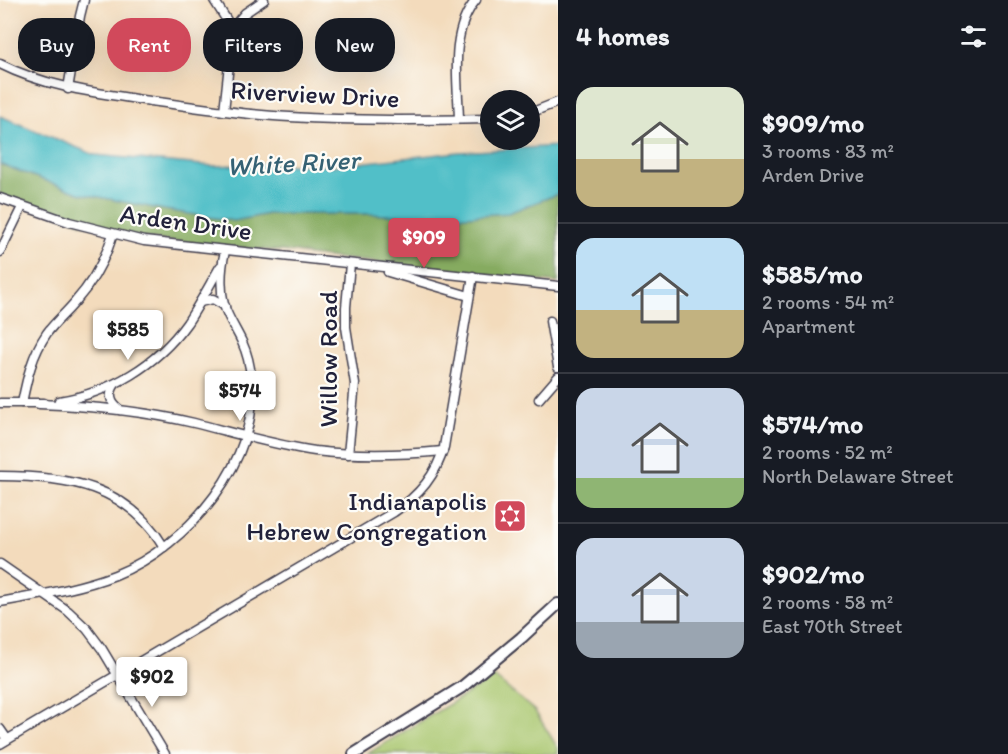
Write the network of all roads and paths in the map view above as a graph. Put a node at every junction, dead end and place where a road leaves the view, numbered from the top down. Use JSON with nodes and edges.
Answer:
{"nodes":[{"id":1,"x":84,"y":0,"type":"edge"},
{"id":2,"x":214,"y":0,"type":"edge"},
{"id":3,"x":264,"y":0,"type":"edge"},
{"id":4,"x":476,"y":0,"type":"edge"},
{"id":5,"x":225,"y":18,"type":"edge"},
{"id":6,"x":240,"y":18,"type":"edge"},
{"id":7,"x":0,"y":64,"type":"edge"},
{"id":8,"x":228,"y":72,"type":"edge"},
{"id":9,"x":68,"y":89,"type":"junction"},
{"id":10,"x":558,"y":102,"type":"edge"},
{"id":11,"x":540,"y":109,"type":"edge"},
{"id":12,"x":224,"y":111,"type":"junction"},
{"id":13,"x":459,"y":119,"type":"junction"},
{"id":14,"x":480,"y":119,"type":"edge"},
{"id":15,"x":0,"y":198,"type":"edge"},
{"id":16,"x":22,"y":207,"type":"junction"},
{"id":17,"x":113,"y":234,"type":"junction"},
{"id":18,"x":225,"y":251,"type":"junction"},
{"id":19,"x":0,"y":252,"type":"edge"},
{"id":20,"x":222,"y":264,"type":"junction"},
{"id":21,"x":350,"y":264,"type":"junction"},
{"id":22,"x":371,"y":267,"type":"junction"},
{"id":23,"x":473,"y":276,"type":"junction"},
{"id":24,"x":558,"y":286,"type":"edge"},
{"id":25,"x":469,"y":296,"type":"junction"},
{"id":26,"x":200,"y":303,"type":"junction"},
{"id":27,"x":225,"y":306,"type":"junction"},
{"id":28,"x":550,"y":321,"type":"dead end"},
{"id":29,"x":558,"y":367,"type":"edge"},
{"id":30,"x":558,"y":377,"type":"edge"},
{"id":31,"x":115,"y":383,"type":"junction"},
{"id":32,"x":539,"y":399,"type":"dead end"},
{"id":33,"x":0,"y":403,"type":"edge"},
{"id":34,"x":22,"y":403,"type":"junction"},
{"id":35,"x":39,"y":404,"type":"junction"},
{"id":36,"x":120,"y":410,"type":"junction"},
{"id":37,"x":245,"y":437,"type":"junction"},
{"id":38,"x":443,"y":451,"type":"junction"},
{"id":39,"x":348,"y":454,"type":"junction"},
{"id":40,"x":0,"y":476,"type":"edge"},
{"id":41,"x":164,"y":547,"type":"junction"},
{"id":42,"x":0,"y":564,"type":"edge"},
{"id":43,"x":44,"y":594,"type":"junction"},
{"id":44,"x":0,"y":602,"type":"edge"},
{"id":45,"x":558,"y":604,"type":"edge"},
{"id":46,"x":117,"y":675,"type":"junction"},
{"id":47,"x":0,"y":729,"type":"edge"},
{"id":48,"x":4,"y":742,"type":"edge"},
{"id":49,"x":165,"y":754,"type":"edge"},
{"id":50,"x":354,"y":754,"type":"edge"}],
"edges":[{"from":1,"to":9,"type":"street"},
{"from":2,"to":5,"type":"street"},
{"from":3,"to":6,"type":"street"},
{"from":4,"to":13,"type":"street"},
{"from":7,"to":9,"type":"street","name":"Riverview Drive"},
{"from":8,"to":12,"type":"street"},
{"from":9,"to":12,"type":"street","name":"Riverview Drive"},
{"from":10,"to":11,"type":"street"},
{"from":12,"to":13,"type":"street","name":"Riverview Drive"},
{"from":13,"to":14,"type":"street","name":"Riverview Drive"},
{"from":15,"to":16,"type":"street","name":"Arden Drive"},
{"from":16,"to":17,"type":"street","name":"Arden Drive"},
{"from":16,"to":19,"type":"street"},
{"from":17,"to":18,"type":"street","name":"Arden Drive"},
{"from":17,"to":34,"type":"street"},
{"from":18,"to":20,"type":"street"},
{"from":18,"to":21,"type":"street","name":"Arden Drive"},
{"from":20,"to":26,"type":"street"},
{"from":20,"to":27,"type":"street"},
{"from":21,"to":22,"type":"street","name":"Arden Drive"},
{"from":21,"to":39,"type":"street","name":"Willow Road"},
{"from":22,"to":23,"type":"street","name":"Arden Drive"},
{"from":22,"to":25,"type":"street","name":"Arden Drive"},
{"from":23,"to":24,"type":"street","name":"Arden Drive"},
{"from":23,"to":25,"type":"street"},
{"from":25,"to":38,"type":"street"},
{"from":26,"to":27,"type":"street"},
{"from":26,"to":31,"type":"street"},
{"from":27,"to":37,"type":"street"},
{"from":28,"to":29,"type":"street"},
{"from":30,"to":32,"type":"street"},
{"from":31,"to":35,"type":"street"},
{"from":31,"to":36,"type":"street"},
{"from":33,"to":34,"type":"street"},
{"from":34,"to":35,"type":"street"},
{"from":35,"to":36,"type":"street"},
{"from":36,"to":37,"type":"street"},
{"from":37,"to":39,"type":"street"},
{"from":37,"to":41,"type":"street"},
{"from":38,"to":39,"type":"street"},
{"from":38,"to":46,"type":"street"},
{"from":40,"to":41,"type":"street"},
{"from":41,"to":43,"type":"street"},
{"from":42,"to":43,"type":"street"},
{"from":43,"to":44,"type":"street"},
{"from":43,"to":46,"type":"street"},
{"from":45,"to":50,"type":"main road"},
{"from":46,"to":48,"type":"street"},
{"from":46,"to":49,"type":"street"},
{"from":47,"to":48,"type":"street"}]}
